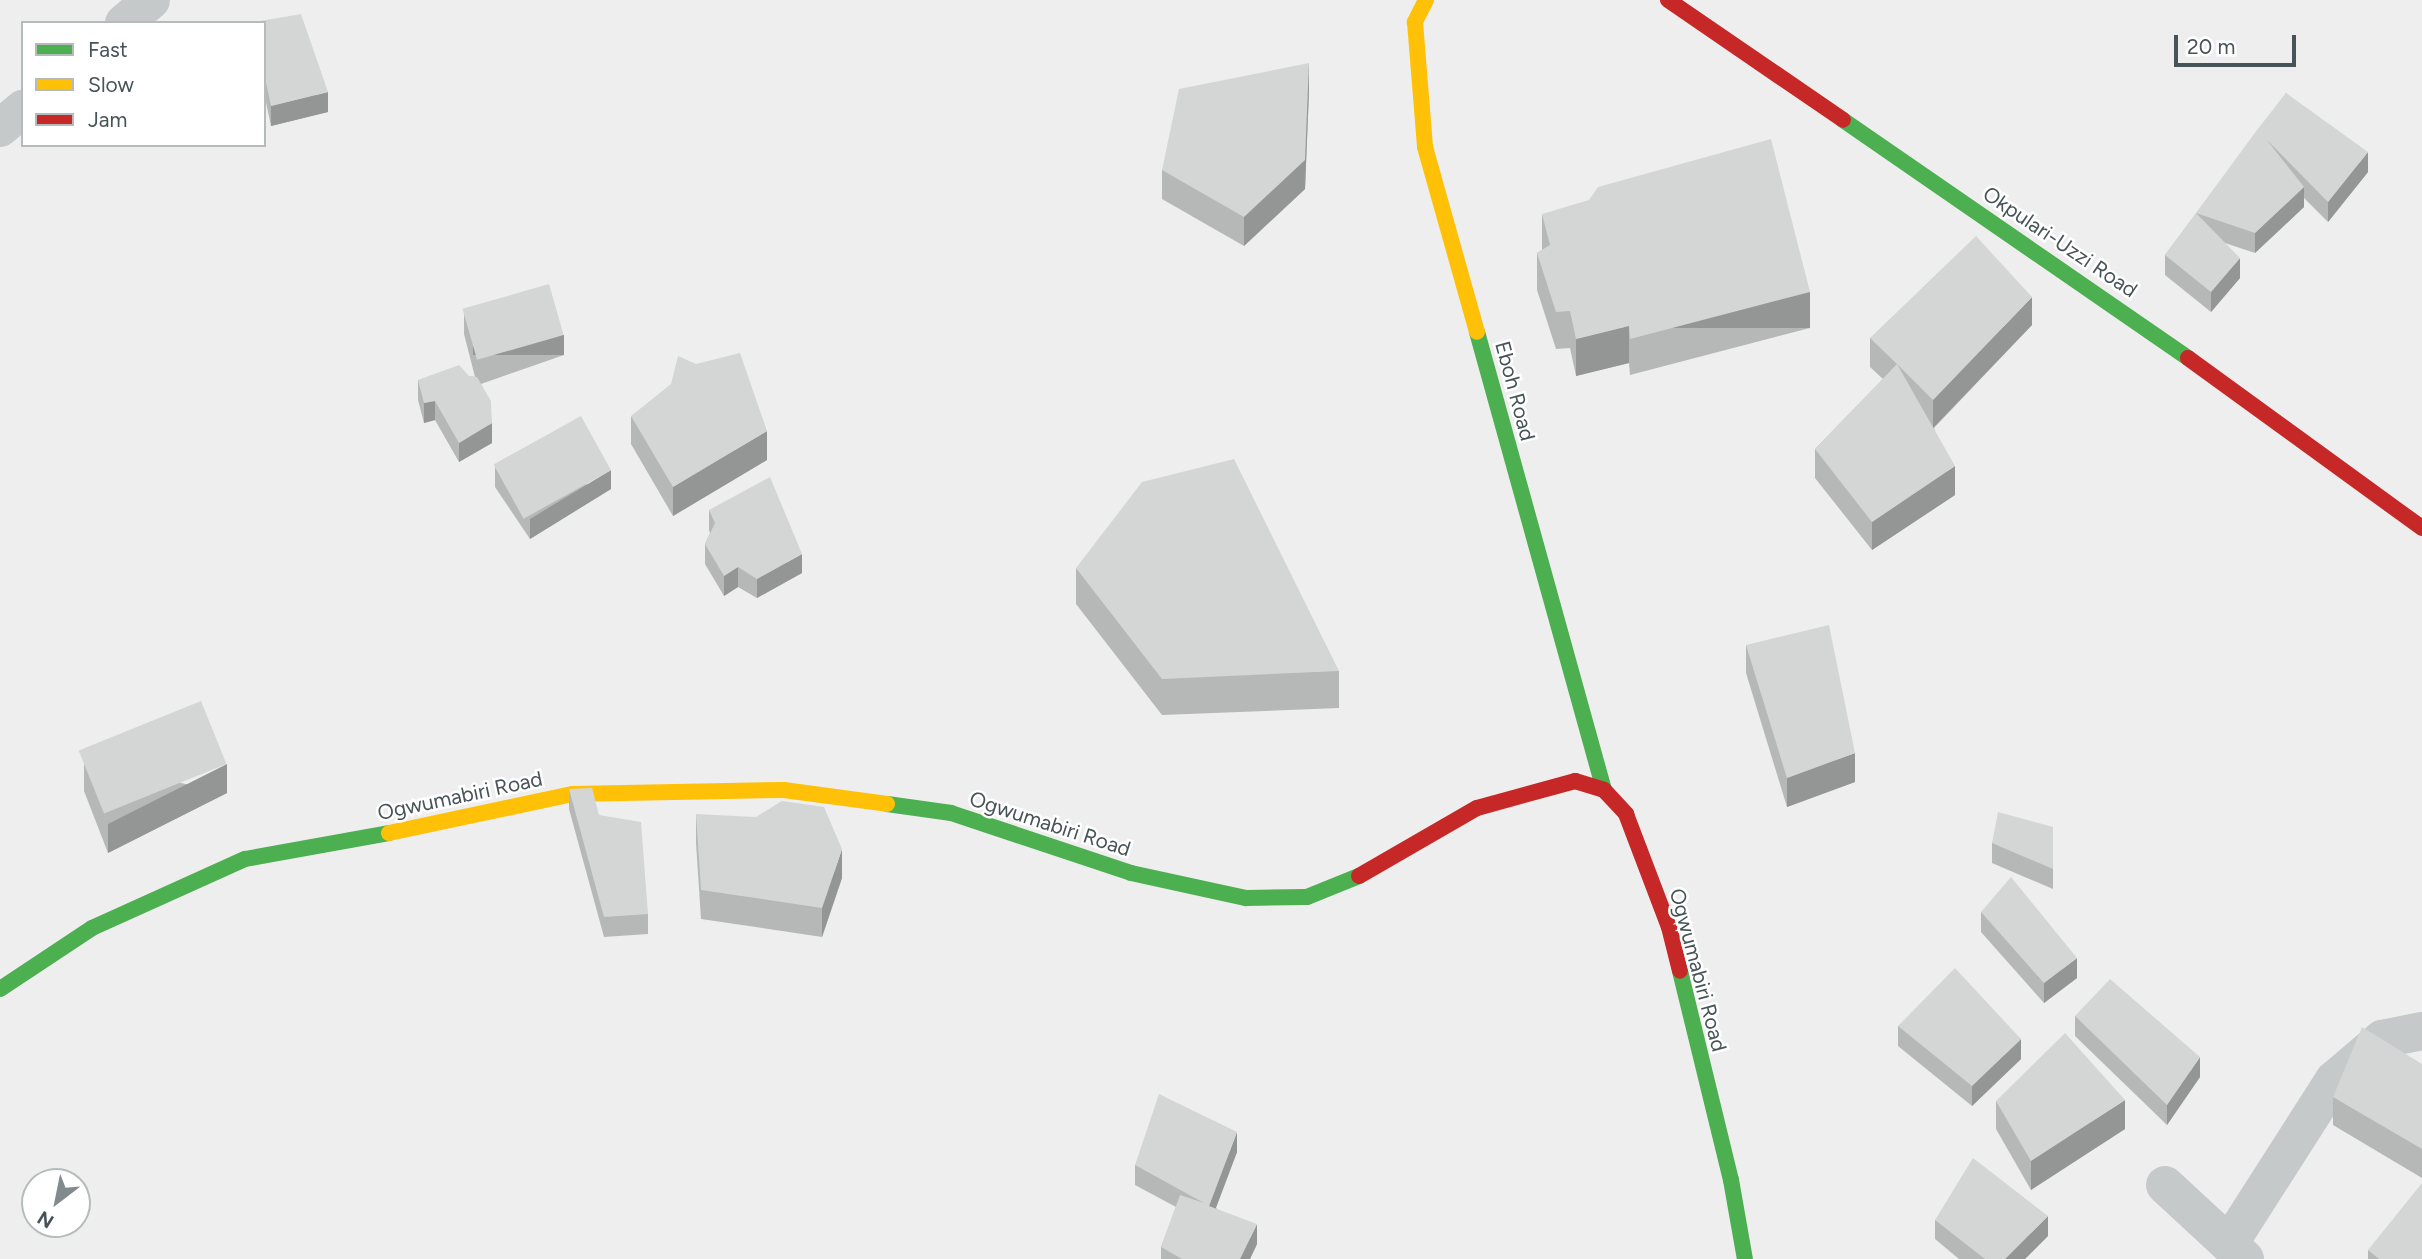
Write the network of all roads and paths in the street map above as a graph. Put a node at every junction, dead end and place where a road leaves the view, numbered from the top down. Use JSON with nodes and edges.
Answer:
{"nodes":[{"id":1,"x":151,"y":0,"type":"edge"},
{"id":2,"x":1426,"y":0,"type":"edge"},
{"id":3,"x":1668,"y":0,"type":"edge"},
{"id":4,"x":126,"y":21,"type":"edge"},
{"id":5,"x":21,"y":111,"type":"edge"},
{"id":6,"x":0,"y":128,"type":"edge"},
{"id":7,"x":2422,"y":528,"type":"edge"},
{"id":8,"x":1604,"y":790,"type":"junction"},
{"id":9,"x":0,"y":989,"type":"edge"},
{"id":10,"x":2422,"y":1031,"type":"edge"},
{"id":11,"x":2165,"y":1185,"type":"dead end"},
{"id":12,"x":2237,"y":1252,"type":"edge"},
{"id":13,"x":1745,"y":1259,"type":"edge"}],
"edges":[{"from":1,"to":4,"type":"street"},
{"from":2,"to":8,"type":"street","name":"Eboh Road"},
{"from":3,"to":7,"type":"street","name":"Okpulari-Uzzi Road"},
{"from":5,"to":6,"type":"street"},
{"from":8,"to":9,"type":"street","name":"Ogwumabiri Road"},
{"from":8,"to":13,"type":"street","name":"Ogwumabiri Road"},
{"from":10,"to":12,"type":"street"},
{"from":11,"to":12,"type":"street"}]}
